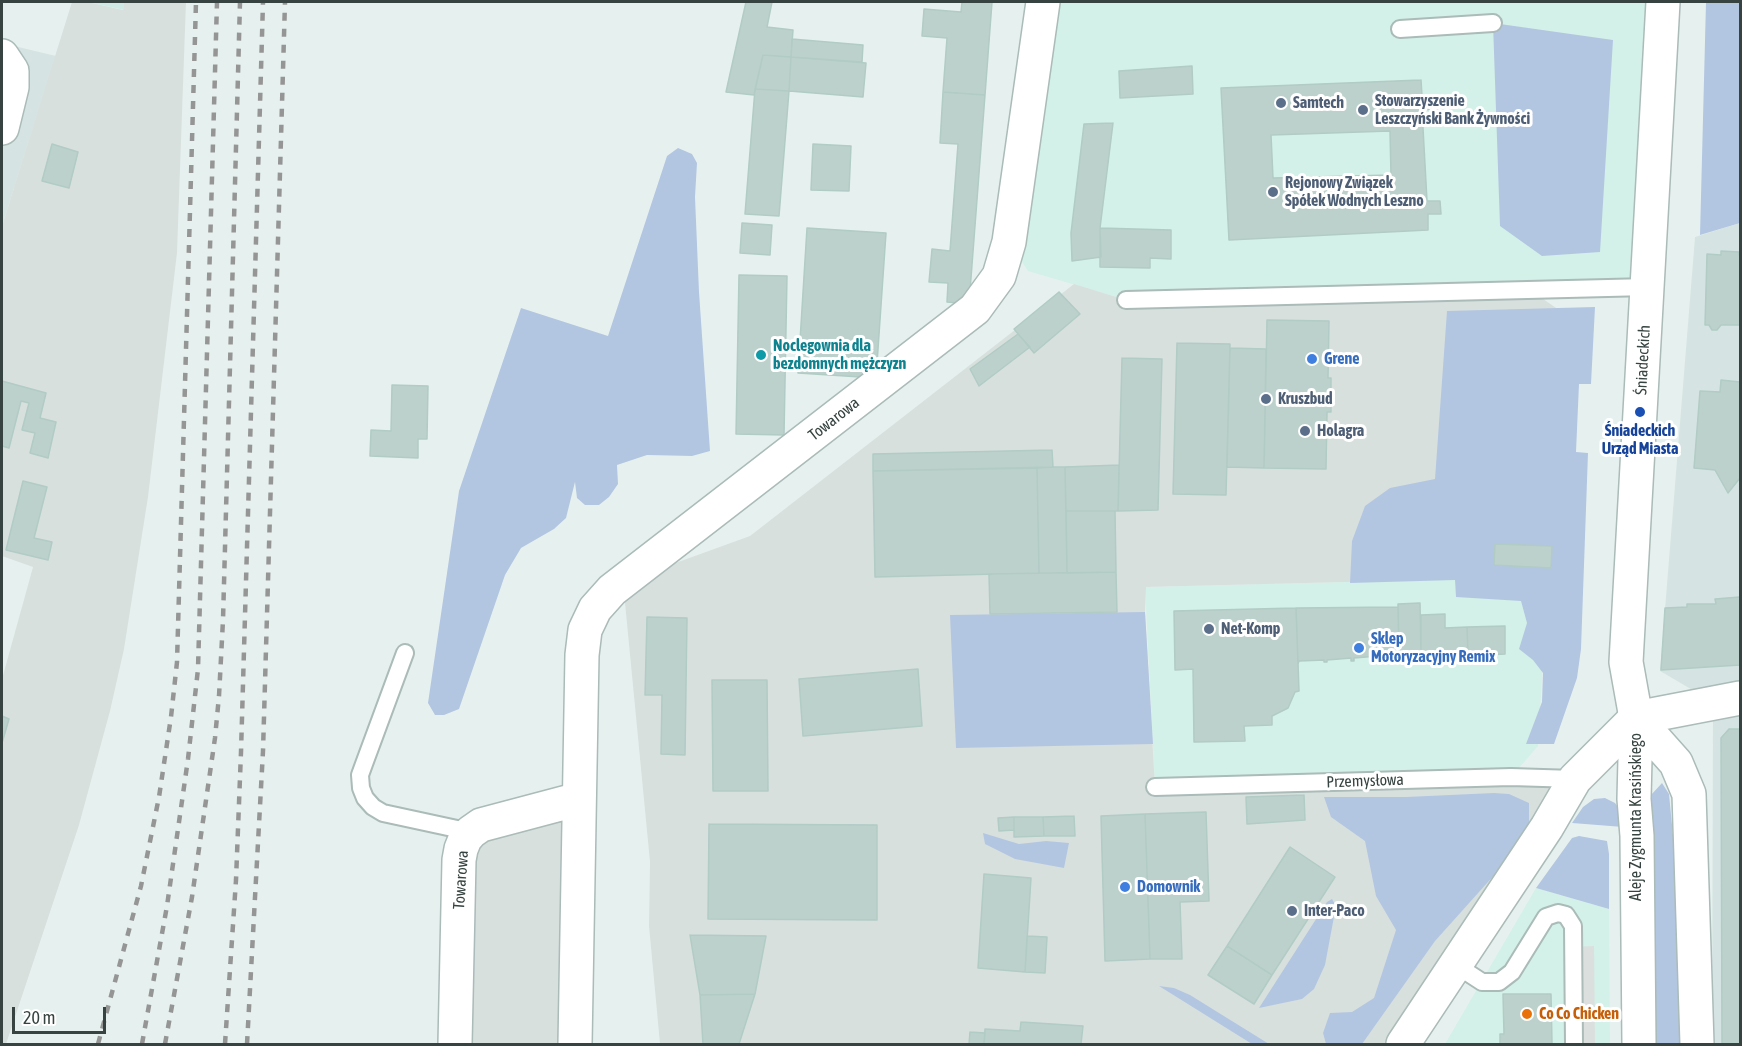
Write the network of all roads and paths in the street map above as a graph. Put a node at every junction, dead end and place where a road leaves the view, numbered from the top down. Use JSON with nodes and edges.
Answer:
{"nodes":[{"id":1,"x":1043,"y":2,"type":"edge"},
{"id":2,"x":1663,"y":2,"type":"edge"},
{"id":3,"x":1493,"y":23,"type":"dead end"},
{"id":4,"x":1400,"y":29,"type":"dead end"},
{"id":5,"x":3,"y":57,"type":"edge"},
{"id":6,"x":2,"y":128,"type":"edge"},
{"id":7,"x":1648,"y":287,"type":"junction"},
{"id":8,"x":1126,"y":300,"type":"dead end"},
{"id":9,"x":405,"y":652,"type":"dead end"},
{"id":10,"x":1740,"y":698,"type":"edge"},
{"id":11,"x":1636,"y":718,"type":"junction"},
{"id":12,"x":1575,"y":779,"type":"junction"},
{"id":13,"x":1155,"y":787,"type":"dead end"},
{"id":14,"x":579,"y":799,"type":"junction"},
{"id":15,"x":471,"y":832,"type":"junction"},
{"id":16,"x":1456,"y":964,"type":"junction"},
{"id":17,"x":454,"y":1044,"type":"edge"},
{"id":18,"x":576,"y":1044,"type":"edge"},
{"id":19,"x":1403,"y":1044,"type":"edge"},
{"id":20,"x":1574,"y":1044,"type":"edge"},
{"id":21,"x":1639,"y":1044,"type":"edge"},
{"id":22,"x":1697,"y":1044,"type":"edge"}],
"edges":[{"from":1,"to":14,"type":"street","name":"Towarowa"},
{"from":2,"to":7,"type":"street","name":"Śniadeckich"},
{"from":3,"to":4,"type":"lane"},
{"from":5,"to":6,"type":"street"},
{"from":7,"to":8,"type":"lane"},
{"from":7,"to":11,"type":"street","name":"Śniadeckich"},
{"from":9,"to":15,"type":"lane"},
{"from":10,"to":11,"type":"street"},
{"from":11,"to":12,"type":"street"},
{"from":11,"to":21,"type":"street","name":"Aleje Zygmunta Krasińskiego"},
{"from":11,"to":22,"type":"street","name":"Aleje Zygmunta Krasińskiego"},
{"from":12,"to":13,"type":"lane","name":"Przemysłowa"},
{"from":12,"to":16,"type":"street"},
{"from":14,"to":15,"type":"street","name":"Towarowa"},
{"from":14,"to":18,"type":"street","name":"Towarowa"},
{"from":15,"to":17,"type":"street","name":"Towarowa"},
{"from":16,"to":19,"type":"street"},
{"from":16,"to":20,"type":"lane"}]}
